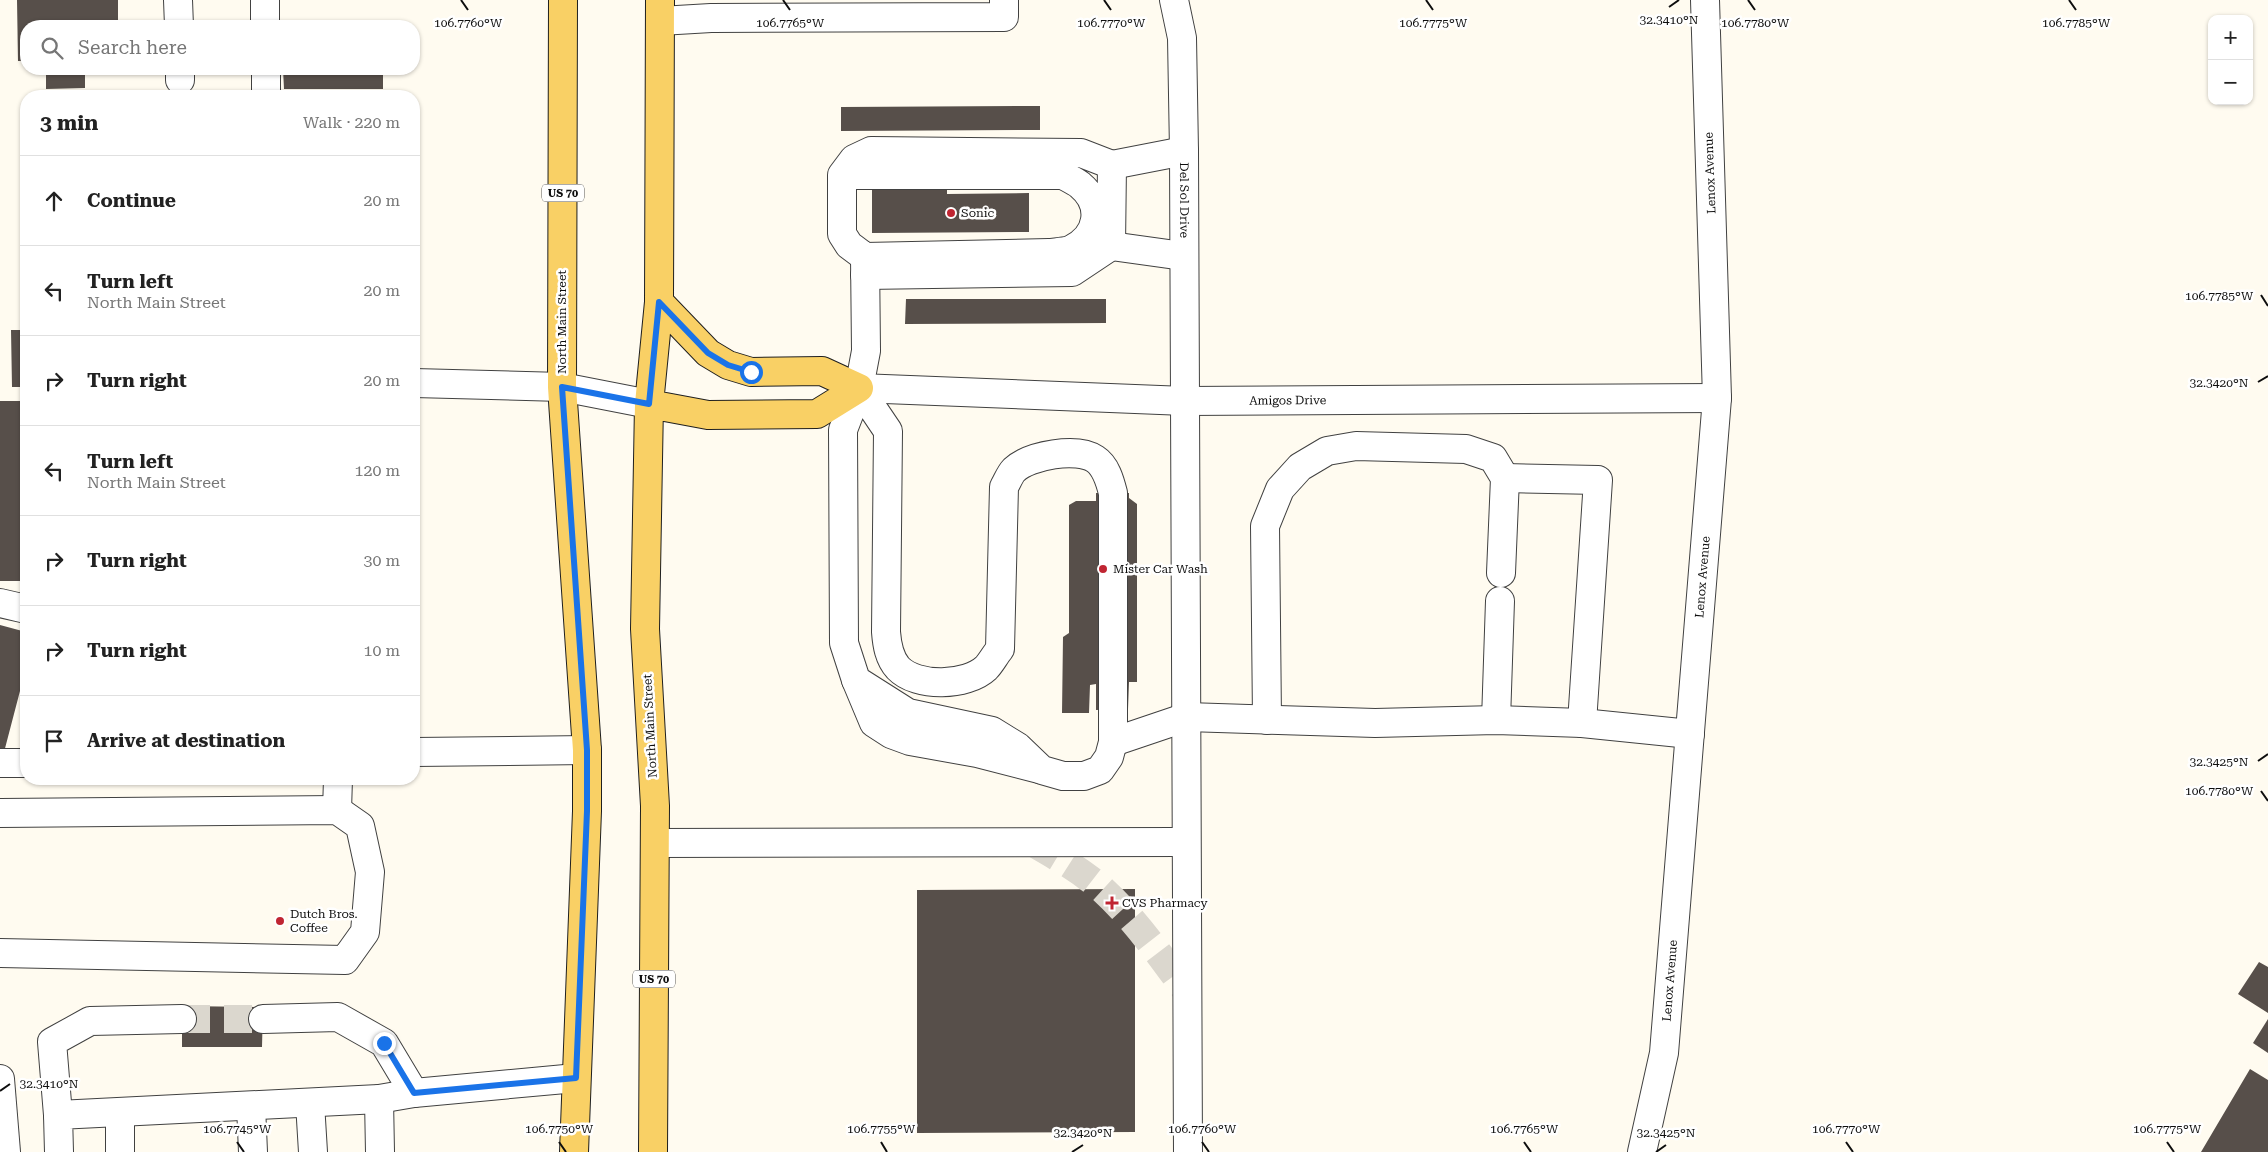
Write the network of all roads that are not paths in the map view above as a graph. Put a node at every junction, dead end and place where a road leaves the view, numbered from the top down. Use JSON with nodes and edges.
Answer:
{"nodes":[{"id":1,"x":178,"y":0,"type":"edge"},
{"id":2,"x":265,"y":0,"type":"edge"},
{"id":3,"x":563,"y":0,"type":"edge"},
{"id":4,"x":1004,"y":0,"type":"edge"},
{"id":5,"x":1174,"y":0,"type":"edge"},
{"id":6,"x":1705,"y":0,"type":"edge"},
{"id":7,"x":830,"y":9,"type":"edge"},
{"id":8,"x":660,"y":10,"type":"edge"},
{"id":9,"x":179,"y":20,"type":"edge"},
{"id":10,"x":265,"y":20,"type":"edge"},
{"id":11,"x":266,"y":75,"type":"edge"},
{"id":12,"x":266,"y":90,"type":"edge"},
{"id":13,"x":1184,"y":151,"type":"junction"},
{"id":14,"x":1112,"y":165,"type":"junction"},
{"id":15,"x":842,"y":175,"type":"junction"},
{"id":16,"x":1111,"y":246,"type":"junction"},
{"id":17,"x":1183,"y":256,"type":"junction"},
{"id":18,"x":865,"y":266,"type":"junction"},
{"id":19,"x":659,"y":302,"type":"junction"},
{"id":20,"x":420,"y":383,"type":"edge"},
{"id":21,"x":562,"y":387,"type":"junction"},
{"id":22,"x":860,"y":388,"type":"junction"},
{"id":23,"x":1717,"y":398,"type":"junction"},
{"id":24,"x":1185,"y":401,"type":"junction"},
{"id":25,"x":649,"y":404,"type":"junction"},
{"id":26,"x":1505,"y":478,"type":"junction"},
{"id":27,"x":1501,"y":573,"type":"dead end"},
{"id":28,"x":1500,"y":600,"type":"dead end"},
{"id":29,"x":0,"y":603,"type":"edge"},
{"id":30,"x":20,"y":608,"type":"edge"},
{"id":31,"x":1187,"y":717,"type":"junction"},
{"id":32,"x":1267,"y":720,"type":"junction"},
{"id":33,"x":1496,"y":720,"type":"junction"},
{"id":34,"x":1582,"y":723,"type":"junction"},
{"id":35,"x":1690,"y":734,"type":"junction"},
{"id":36,"x":1113,"y":742,"type":"junction"},
{"id":37,"x":587,"y":750,"type":"junction"},
{"id":38,"x":420,"y":752,"type":"edge"},
{"id":39,"x":20,"y":762,"type":"edge"},
{"id":40,"x":0,"y":763,"type":"edge"},
{"id":41,"x":338,"y":785,"type":"edge"},
{"id":42,"x":337,"y":810,"type":"junction"},
{"id":43,"x":0,"y":813,"type":"edge"},
{"id":44,"x":1186,"y":842,"type":"junction"},
{"id":45,"x":654,"y":843,"type":"junction"},
{"id":46,"x":0,"y":953,"type":"edge"},
{"id":47,"x":182,"y":1019,"type":"tunnel mouth"},
{"id":48,"x":263,"y":1019,"type":"tunnel mouth"},
{"id":49,"x":576,"y":1078,"type":"junction"},
{"id":50,"x":0,"y":1079,"type":"edge"},
{"id":51,"x":414,"y":1093,"type":"junction"},
{"id":52,"x":379,"y":1099,"type":"junction"},
{"id":53,"x":310,"y":1103,"type":"junction"},
{"id":54,"x":251,"y":1106,"type":"junction"},
{"id":55,"x":120,"y":1114,"type":"junction"},
{"id":56,"x":58,"y":1115,"type":"junction"},
{"id":57,"x":6,"y":1152,"type":"edge"},
{"id":58,"x":59,"y":1152,"type":"edge"},
{"id":59,"x":120,"y":1152,"type":"edge"},
{"id":60,"x":253,"y":1152,"type":"edge"},
{"id":61,"x":313,"y":1152,"type":"edge"},
{"id":62,"x":380,"y":1152,"type":"edge"},
{"id":63,"x":574,"y":1152,"type":"edge"},
{"id":64,"x":654,"y":1152,"type":"edge"},
{"id":65,"x":1188,"y":1152,"type":"edge"},
{"id":66,"x":1642,"y":1152,"type":"edge"}],
"edges":[{"from":1,"to":9,"type":"street"},
{"from":2,"to":10,"type":"street"},
{"from":3,"to":21,"type":"main road","name":"North Main Street","number":"US 70"},
{"from":4,"to":7,"type":"street"},
{"from":5,"to":13,"type":"street","name":"Del Sol Drive"},
{"from":6,"to":23,"type":"street","name":"Lenox Avenue"},
{"from":7,"to":8,"type":"street"},
{"from":8,"to":19,"type":"main road","name":"North Main Street"},
{"from":11,"to":12,"type":"street"},
{"from":13,"to":14,"type":"street"},
{"from":13,"to":17,"type":"street","name":"Del Sol Drive"},
{"from":14,"to":15,"type":"street"},
{"from":14,"to":16,"type":"street"},
{"from":15,"to":18,"type":"street"},
{"from":15,"to":18,"type":"street"},
{"from":16,"to":17,"type":"street"},
{"from":16,"to":18,"type":"street"},
{"from":17,"to":24,"type":"street","name":"Del Sol Drive"},
{"from":18,"to":22,"type":"street"},
{"from":19,"to":22,"type":"main road"},
{"from":19,"to":25,"type":"main road","name":"North Main Street"},
{"from":20,"to":21,"type":"street"},
{"from":21,"to":25,"type":"street"},
{"from":21,"to":37,"type":"main road","name":"North Main Street","number":"US 70"},
{"from":22,"to":24,"type":"street","name":"Amigos Drive"},
{"from":22,"to":25,"type":"main road"},
{"from":22,"to":36,"type":"street"},
{"from":22,"to":36,"type":"street"},
{"from":23,"to":24,"type":"street","name":"Amigos Drive"},
{"from":23,"to":35,"type":"street","name":"Lenox Avenue"},
{"from":24,"to":31,"type":"street","name":"Del Sol Drive"},
{"from":25,"to":45,"type":"main road","name":"North Main Street","number":"US 70"},
{"from":26,"to":27,"type":"street"},
{"from":26,"to":32,"type":"street"},
{"from":26,"to":34,"type":"street"},
{"from":28,"to":33,"type":"street"},
{"from":29,"to":30,"type":"street"},
{"from":31,"to":32,"type":"street"},
{"from":31,"to":36,"type":"street"},
{"from":31,"to":44,"type":"street","name":"Del Sol Drive"},
{"from":32,"to":33,"type":"street"},
{"from":33,"to":34,"type":"street"},
{"from":34,"to":35,"type":"street"},
{"from":35,"to":66,"type":"street","name":"Lenox Avenue"},
{"from":37,"to":38,"type":"street"},
{"from":37,"to":49,"type":"main road","name":"North Main Street","number":"US 70"},
{"from":39,"to":40,"type":"street"},
{"from":41,"to":42,"type":"street"},
{"from":42,"to":43,"type":"street"},
{"from":42,"to":46,"type":"street"},
{"from":44,"to":45,"type":"street"},
{"from":44,"to":65,"type":"street","name":"Del Sol Drive"},
{"from":45,"to":64,"type":"main road","name":"North Main Street","number":"US 70"},
{"from":47,"to":56,"type":"street"},
{"from":48,"to":51,"type":"street"},
{"from":49,"to":51,"type":"street"},
{"from":49,"to":63,"type":"main road","name":"North Main Street","number":"US 70"},
{"from":50,"to":57,"type":"street"},
{"from":51,"to":52,"type":"street"},
{"from":52,"to":53,"type":"street"},
{"from":52,"to":62,"type":"street"},
{"from":53,"to":54,"type":"street"},
{"from":53,"to":61,"type":"street"},
{"from":54,"to":55,"type":"street"},
{"from":54,"to":60,"type":"street"},
{"from":55,"to":56,"type":"street"},
{"from":55,"to":59,"type":"street"},
{"from":56,"to":58,"type":"street"}]}
